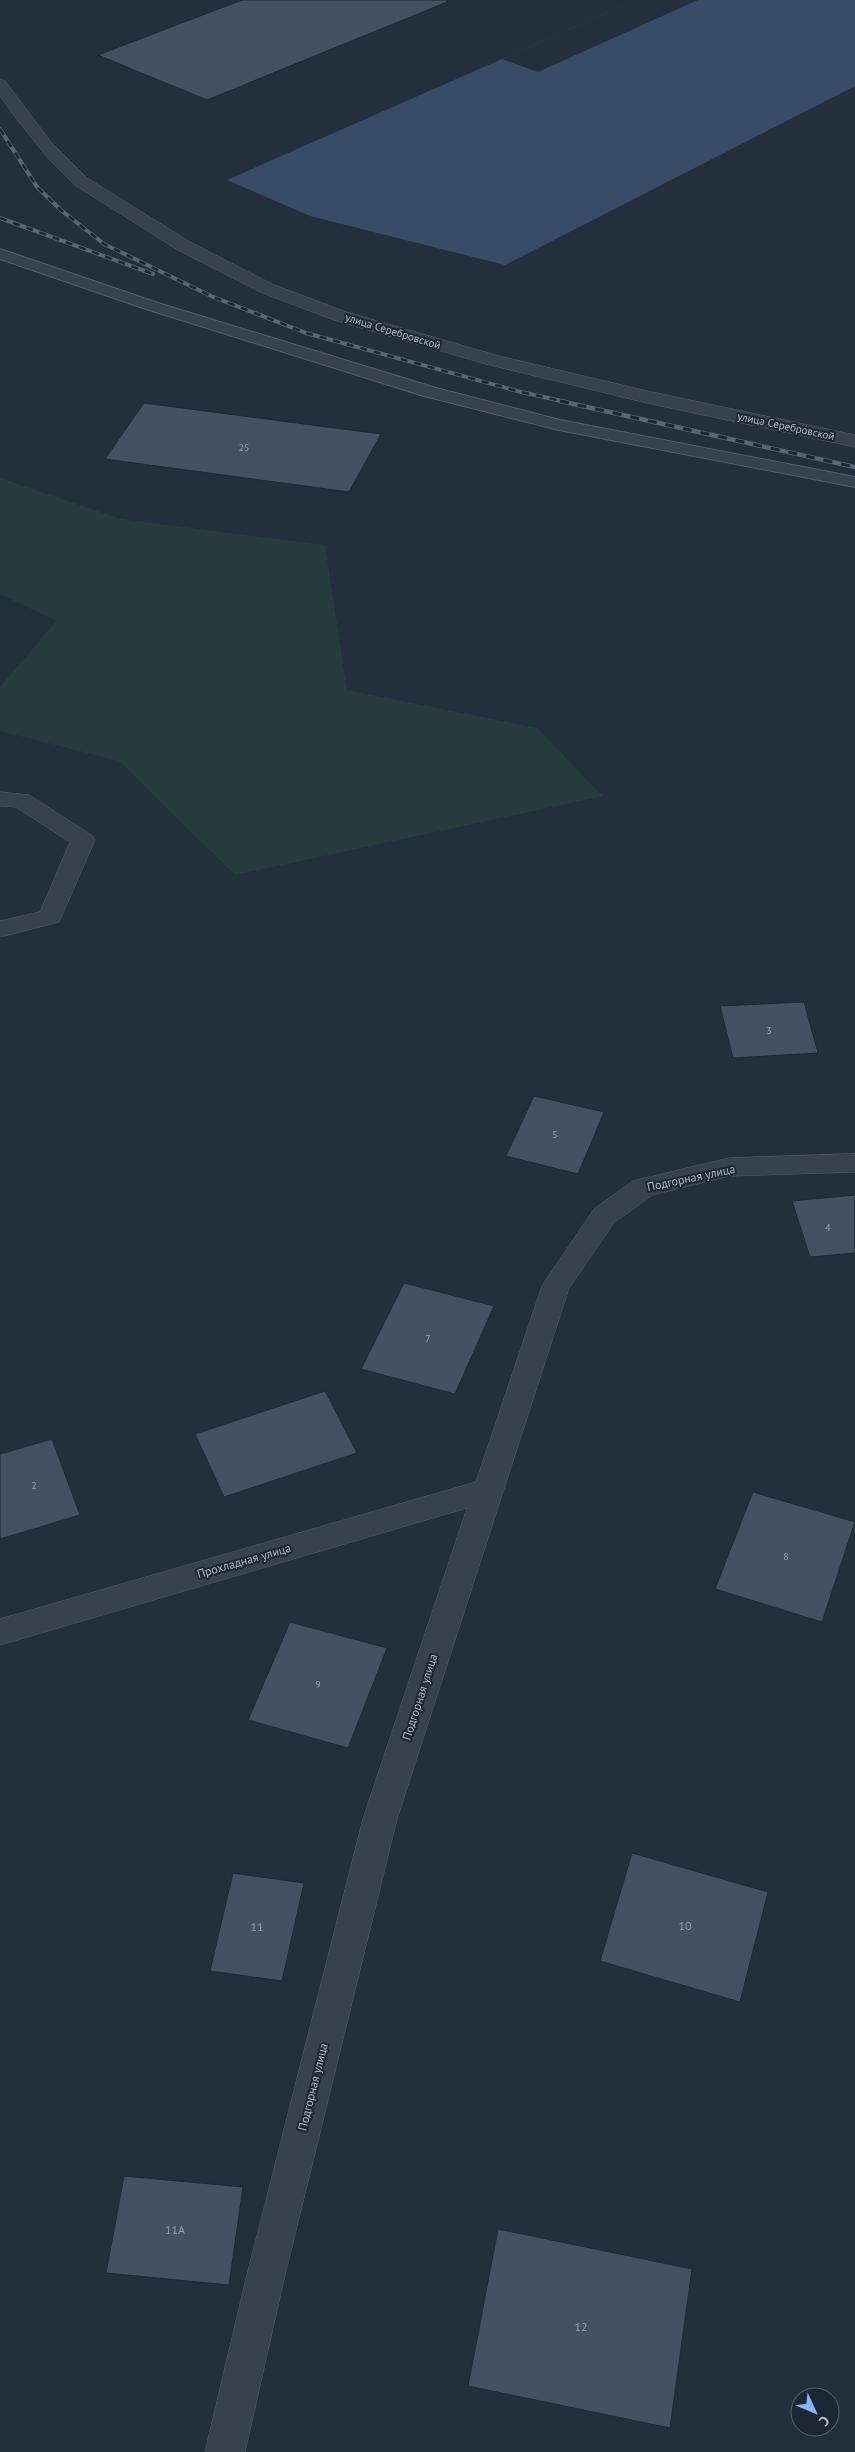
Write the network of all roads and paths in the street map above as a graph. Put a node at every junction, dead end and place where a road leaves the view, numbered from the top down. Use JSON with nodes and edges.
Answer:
{"nodes":[{"id":1,"x":0,"y":84,"type":"edge"},
{"id":2,"x":0,"y":254,"type":"edge"},
{"id":3,"x":855,"y":441,"type":"edge"},
{"id":4,"x":855,"y":482,"type":"edge"},
{"id":5,"x":0,"y":799,"type":"edge"},
{"id":6,"x":0,"y":929,"type":"edge"},
{"id":7,"x":855,"y":1163,"type":"edge"},
{"id":8,"x":489,"y":1490,"type":"junction"},
{"id":9,"x":0,"y":1632,"type":"edge"},
{"id":10,"x":225,"y":2452,"type":"edge"}],
"edges":[{"from":1,"to":3,"type":"street","name":"улица Серебровской"},
{"from":2,"to":4,"type":"lane"},
{"from":5,"to":6,"type":"street"},
{"from":7,"to":8,"type":"street","name":"Подгорная улица"},
{"from":8,"to":9,"type":"street","name":"Прохладная улица"},
{"from":8,"to":10,"type":"street","name":"Подгорная улица"}]}
